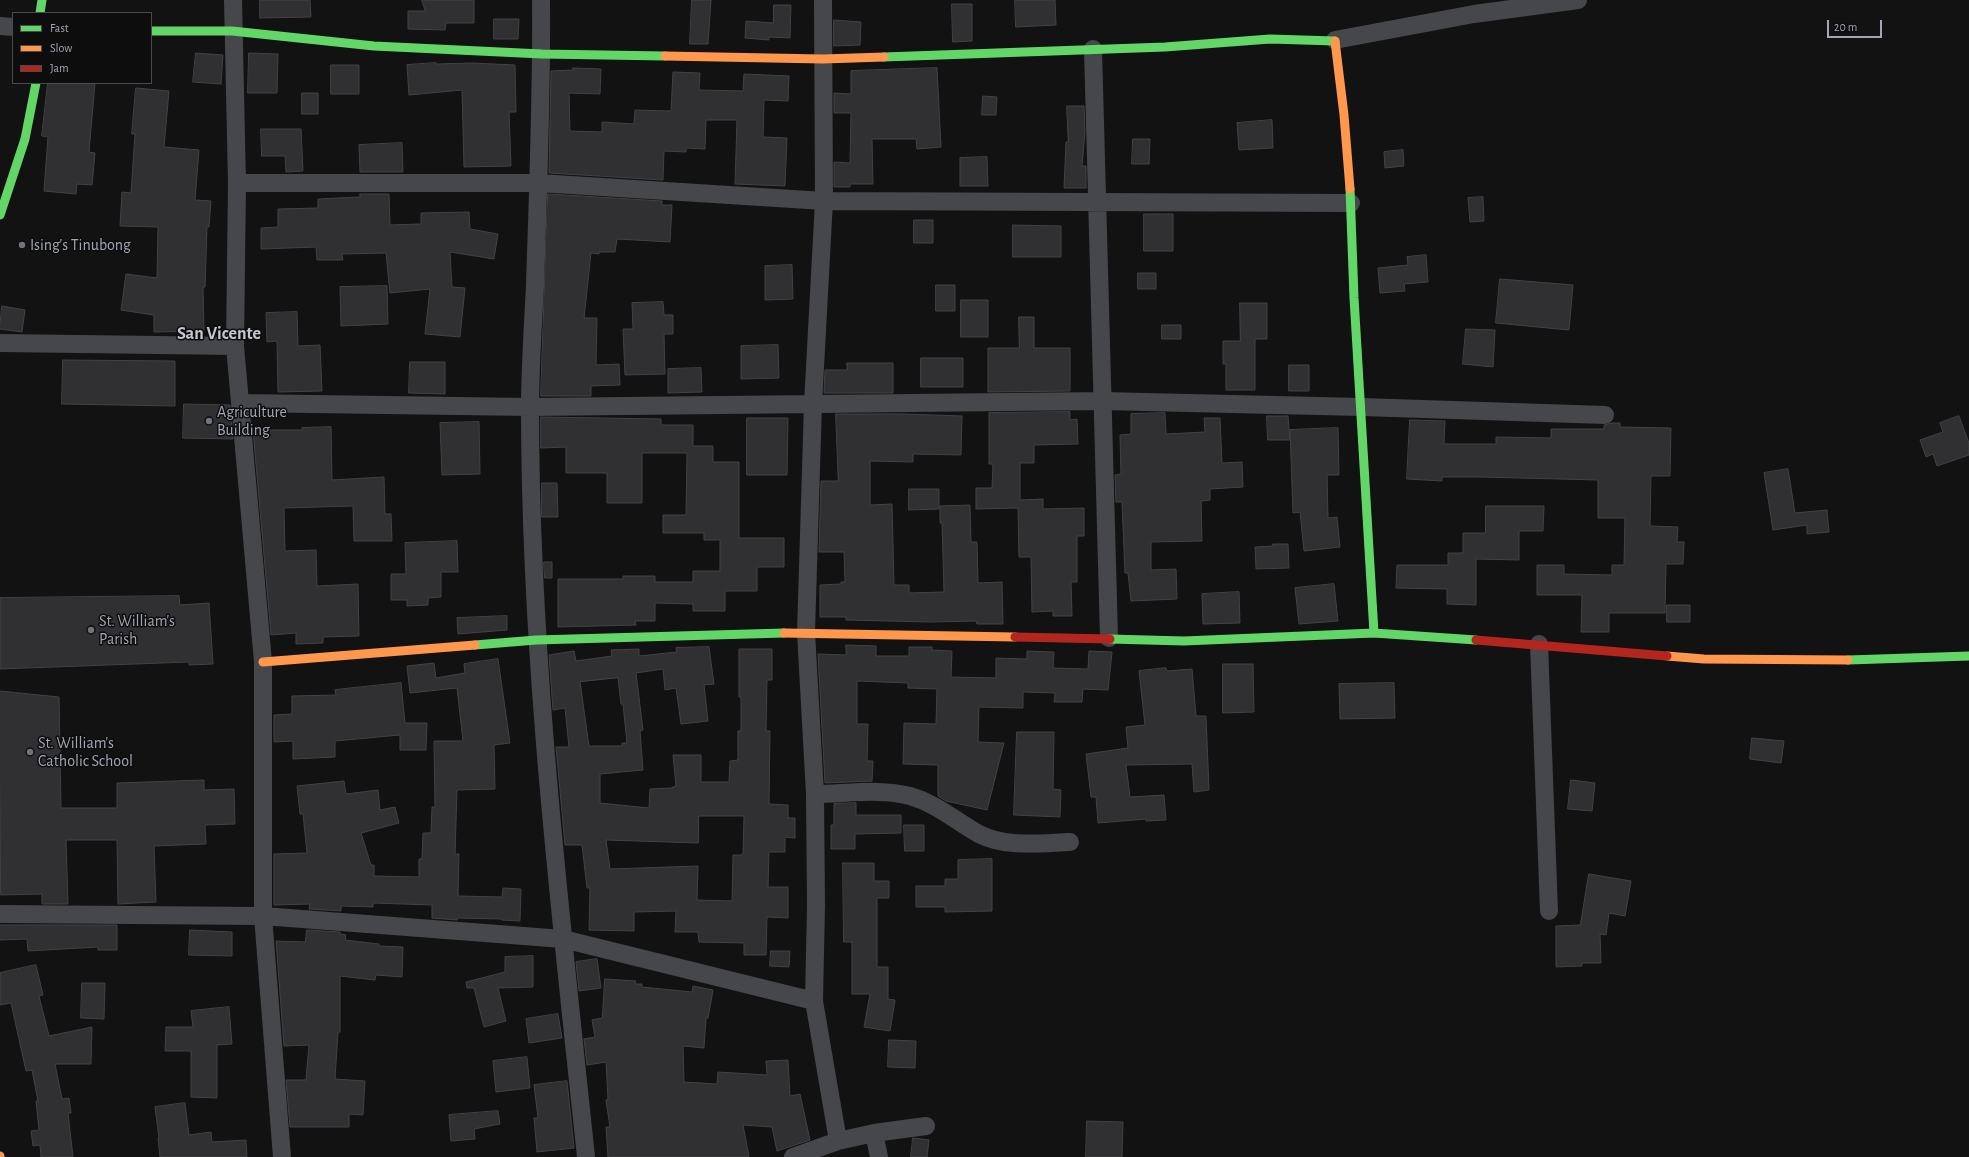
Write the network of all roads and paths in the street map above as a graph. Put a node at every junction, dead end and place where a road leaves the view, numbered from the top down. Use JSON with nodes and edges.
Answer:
{"nodes":[{"id":1,"x":42,"y":0,"type":"edge"},
{"id":2,"x":233,"y":0,"type":"edge"},
{"id":3,"x":541,"y":0,"type":"edge"},
{"id":4,"x":823,"y":0,"type":"edge"},
{"id":5,"x":1578,"y":0,"type":"edge"},
{"id":6,"x":40,"y":12,"type":"edge"},
{"id":7,"x":0,"y":26,"type":"edge"},
{"id":8,"x":12,"y":27,"type":"edge"},
{"id":9,"x":152,"y":30,"type":"edge"},
{"id":10,"x":232,"y":31,"type":"junction"},
{"id":11,"x":1335,"y":40,"type":"junction"},
{"id":12,"x":1093,"y":49,"type":"junction"},
{"id":13,"x":542,"y":54,"type":"junction"},
{"id":14,"x":823,"y":59,"type":"junction"},
{"id":15,"x":36,"y":84,"type":"edge"},
{"id":16,"x":237,"y":183,"type":"junction"},
{"id":17,"x":539,"y":183,"type":"junction"},
{"id":18,"x":824,"y":201,"type":"junction"},
{"id":19,"x":1096,"y":202,"type":"junction"},
{"id":20,"x":1351,"y":203,"type":"junction"},
{"id":21,"x":0,"y":215,"type":"edge"},
{"id":22,"x":0,"y":343,"type":"edge"},
{"id":23,"x":235,"y":346,"type":"junction"},
{"id":24,"x":1102,"y":401,"type":"junction"},
{"id":25,"x":240,"y":403,"type":"junction"},
{"id":26,"x":813,"y":404,"type":"junction"},
{"id":27,"x":530,"y":407,"type":"junction"},
{"id":28,"x":1362,"y":407,"type":"junction"},
{"id":29,"x":1605,"y":415,"type":"dead end"},
{"id":30,"x":806,"y":632,"type":"junction"},
{"id":31,"x":1374,"y":633,"type":"junction"},
{"id":32,"x":1109,"y":638,"type":"junction"},
{"id":33,"x":536,"y":640,"type":"junction"},
{"id":34,"x":1539,"y":644,"type":"junction"},
{"id":35,"x":1969,"y":656,"type":"edge"},
{"id":36,"x":263,"y":662,"type":"junction"},
{"id":37,"x":815,"y":794,"type":"junction"},
{"id":38,"x":1070,"y":842,"type":"dead end"},
{"id":39,"x":1549,"y":912,"type":"dead end"},
{"id":40,"x":0,"y":914,"type":"edge"},
{"id":41,"x":263,"y":916,"type":"junction"},
{"id":42,"x":563,"y":939,"type":"junction"},
{"id":43,"x":814,"y":1001,"type":"junction"},
{"id":44,"x":926,"y":1126,"type":"dead end"},
{"id":45,"x":874,"y":1133,"type":"junction"},
{"id":46,"x":838,"y":1141,"type":"junction"},
{"id":47,"x":282,"y":1157,"type":"edge"},
{"id":48,"x":586,"y":1157,"type":"edge"},
{"id":49,"x":793,"y":1157,"type":"edge"},
{"id":50,"x":879,"y":1157,"type":"edge"}],
"edges":[{"from":1,"to":6,"type":"main road"},
{"from":2,"to":10,"type":"street"},
{"from":3,"to":13,"type":"street"},
{"from":4,"to":14,"type":"street"},
{"from":5,"to":11,"type":"street"},
{"from":7,"to":8,"type":"street"},
{"from":9,"to":10,"type":"main road"},
{"from":10,"to":13,"type":"main road"},
{"from":10,"to":16,"type":"street"},
{"from":11,"to":12,"type":"main road"},
{"from":11,"to":20,"type":"main road"},
{"from":12,"to":14,"type":"main road"},
{"from":12,"to":19,"type":"street"},
{"from":13,"to":14,"type":"main road"},
{"from":13,"to":17,"type":"street"},
{"from":14,"to":18,"type":"street"},
{"from":15,"to":21,"type":"main road"},
{"from":16,"to":17,"type":"street"},
{"from":16,"to":23,"type":"street"},
{"from":17,"to":18,"type":"street"},
{"from":17,"to":27,"type":"street"},
{"from":18,"to":19,"type":"street"},
{"from":18,"to":26,"type":"street"},
{"from":19,"to":20,"type":"street"},
{"from":19,"to":24,"type":"street"},
{"from":20,"to":28,"type":"main road"},
{"from":22,"to":23,"type":"street"},
{"from":23,"to":25,"type":"street"},
{"from":24,"to":26,"type":"street"},
{"from":24,"to":28,"type":"street"},
{"from":24,"to":32,"type":"street"},
{"from":25,"to":27,"type":"street"},
{"from":25,"to":36,"type":"street"},
{"from":26,"to":27,"type":"street"},
{"from":26,"to":30,"type":"street"},
{"from":27,"to":33,"type":"street"},
{"from":28,"to":29,"type":"street"},
{"from":28,"to":31,"type":"main road"},
{"from":30,"to":32,"type":"main road"},
{"from":30,"to":33,"type":"main road"},
{"from":30,"to":37,"type":"street"},
{"from":31,"to":32,"type":"main road"},
{"from":31,"to":34,"type":"main road"},
{"from":33,"to":36,"type":"main road"},
{"from":33,"to":42,"type":"street"},
{"from":34,"to":35,"type":"main road"},
{"from":34,"to":39,"type":"street"},
{"from":36,"to":41,"type":"street"},
{"from":37,"to":38,"type":"street"},
{"from":37,"to":43,"type":"street"},
{"from":40,"to":41,"type":"street"},
{"from":41,"to":42,"type":"street"},
{"from":41,"to":47,"type":"street"},
{"from":42,"to":43,"type":"street"},
{"from":42,"to":48,"type":"street"},
{"from":43,"to":46,"type":"street"},
{"from":44,"to":45,"type":"street"},
{"from":45,"to":46,"type":"street"},
{"from":45,"to":50,"type":"street"},
{"from":46,"to":49,"type":"street"}]}
